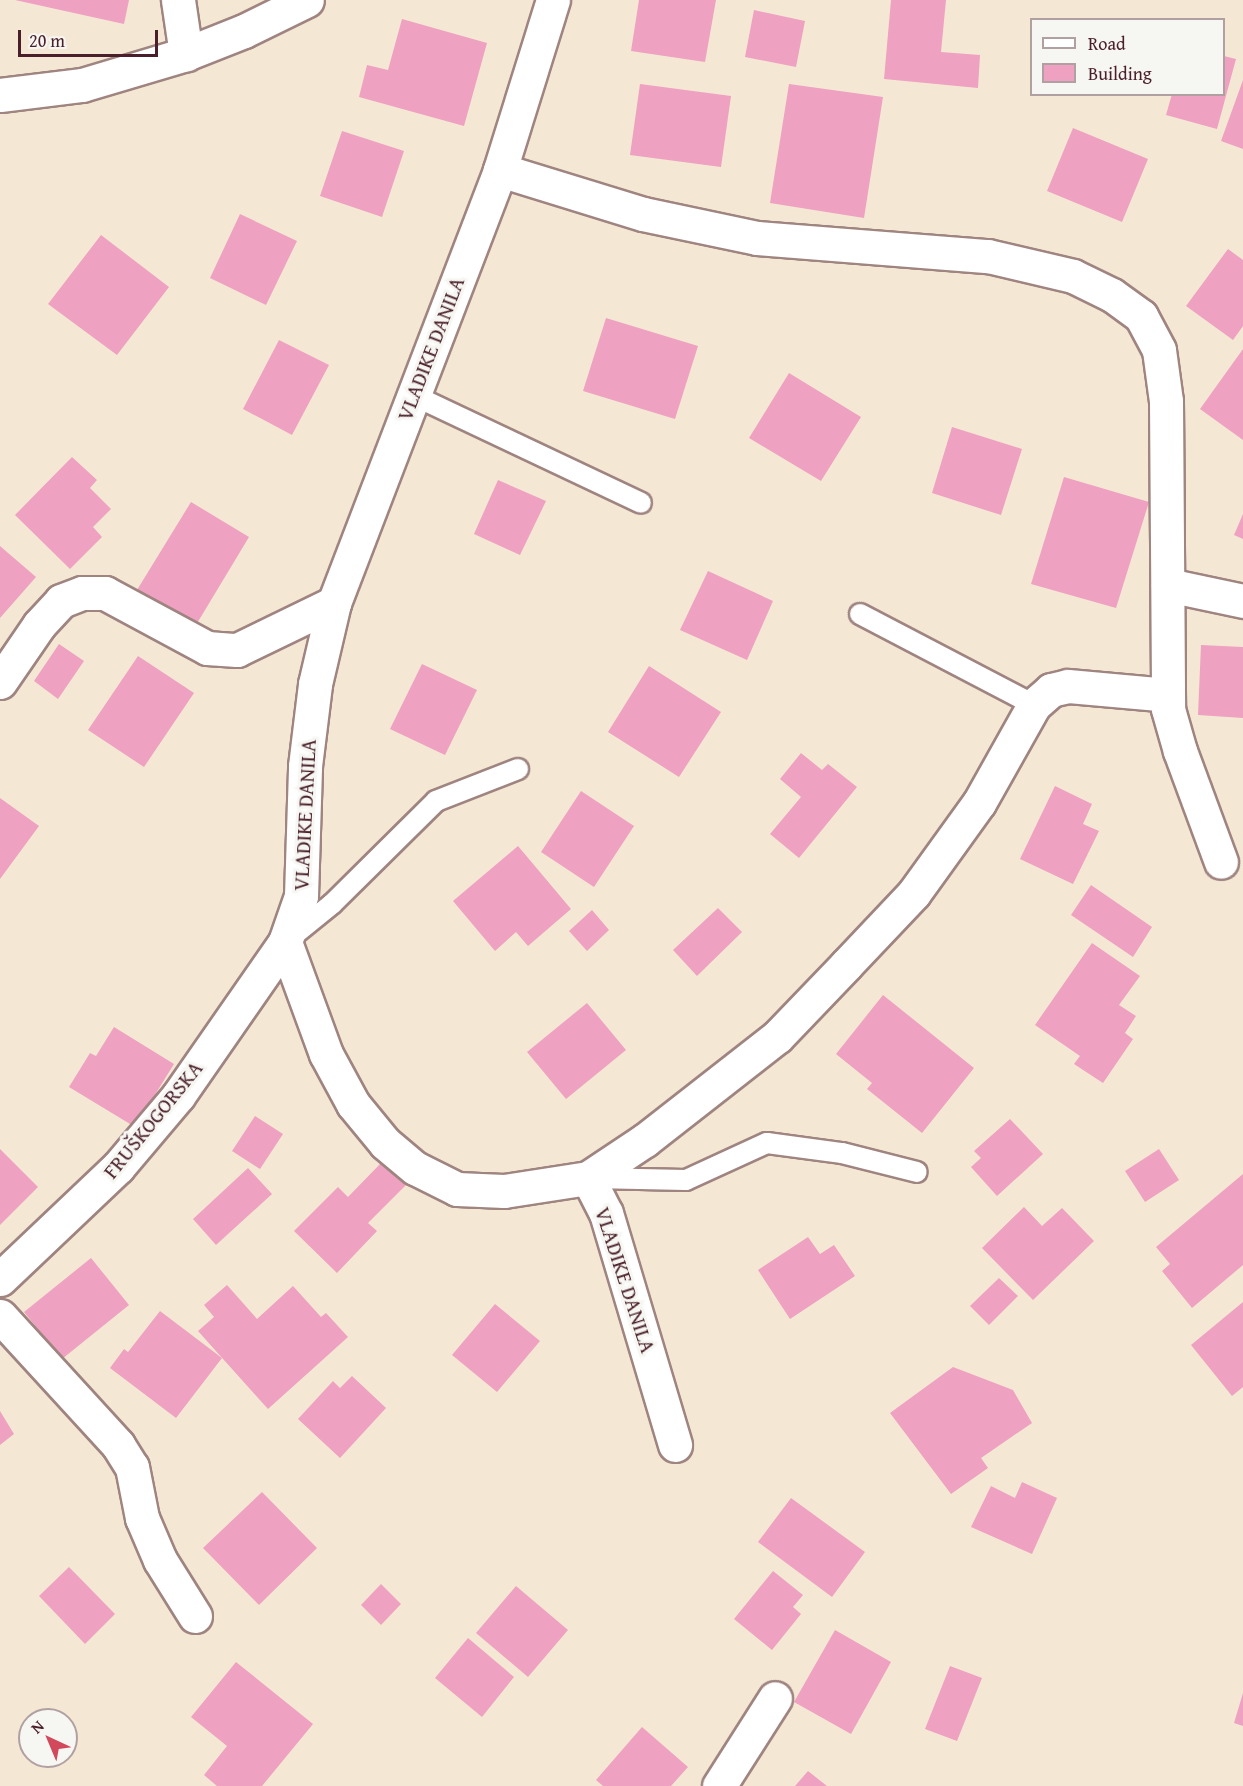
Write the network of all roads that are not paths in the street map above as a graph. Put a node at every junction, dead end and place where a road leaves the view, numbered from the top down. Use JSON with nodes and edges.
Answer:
{"nodes":[{"id":1,"x":178,"y":0,"type":"edge"},
{"id":2,"x":307,"y":0,"type":"edge"},
{"id":3,"x":553,"y":0,"type":"edge"},
{"id":4,"x":186,"y":54,"type":"junction"},
{"id":5,"x":0,"y":95,"type":"edge"},
{"id":6,"x":500,"y":170,"type":"junction"},
{"id":7,"x":413,"y":395,"type":"junction"},
{"id":8,"x":640,"y":503,"type":"dead end"},
{"id":9,"x":1168,"y":585,"type":"junction"},
{"id":10,"x":1243,"y":601,"type":"edge"},
{"id":11,"x":334,"y":603,"type":"junction"},
{"id":12,"x":860,"y":614,"type":"dead end"},
{"id":13,"x":0,"y":682,"type":"edge"},
{"id":14,"x":1167,"y":695,"type":"junction"},
{"id":15,"x":1034,"y":705,"type":"junction"},
{"id":16,"x":518,"y":769,"type":"dead end"},
{"id":17,"x":1221,"y":862,"type":"dead end"},
{"id":18,"x":285,"y":942,"type":"junction"},
{"id":19,"x":917,"y":1172,"type":"dead end"},
{"id":20,"x":588,"y":1178,"type":"junction"},
{"id":21,"x":0,"y":1280,"type":"edge"},
{"id":22,"x":0,"y":1316,"type":"edge"},
{"id":23,"x":675,"y":1445,"type":"dead end"},
{"id":24,"x":195,"y":1616,"type":"dead end"},
{"id":25,"x":776,"y":1698,"type":"dead end"},
{"id":26,"x":718,"y":1786,"type":"edge"}],
"edges":[{"from":1,"to":4,"type":"street"},
{"from":2,"to":4,"type":"street"},
{"from":3,"to":6,"type":"street","name":"VLADIKE DANILA"},
{"from":4,"to":5,"type":"street"},
{"from":6,"to":7,"type":"street","name":"VLADIKE DANILA"},
{"from":6,"to":9,"type":"street"},
{"from":7,"to":8,"type":"lane"},
{"from":7,"to":11,"type":"street","name":"VLADIKE DANILA"},
{"from":9,"to":10,"type":"street"},
{"from":9,"to":14,"type":"street"},
{"from":11,"to":13,"type":"street"},
{"from":11,"to":18,"type":"street","name":"VLADIKE DANILA"},
{"from":12,"to":15,"type":"lane"},
{"from":14,"to":15,"type":"street"},
{"from":14,"to":17,"type":"street"},
{"from":15,"to":20,"type":"street"},
{"from":16,"to":18,"type":"lane"},
{"from":18,"to":20,"type":"street"},
{"from":18,"to":21,"type":"street","name":"FRUŠKOGORSKA"},
{"from":19,"to":20,"type":"lane"},
{"from":20,"to":23,"type":"street","name":"VLADIKE DANILA"},
{"from":22,"to":24,"type":"street"},
{"from":25,"to":26,"type":"street"}]}
